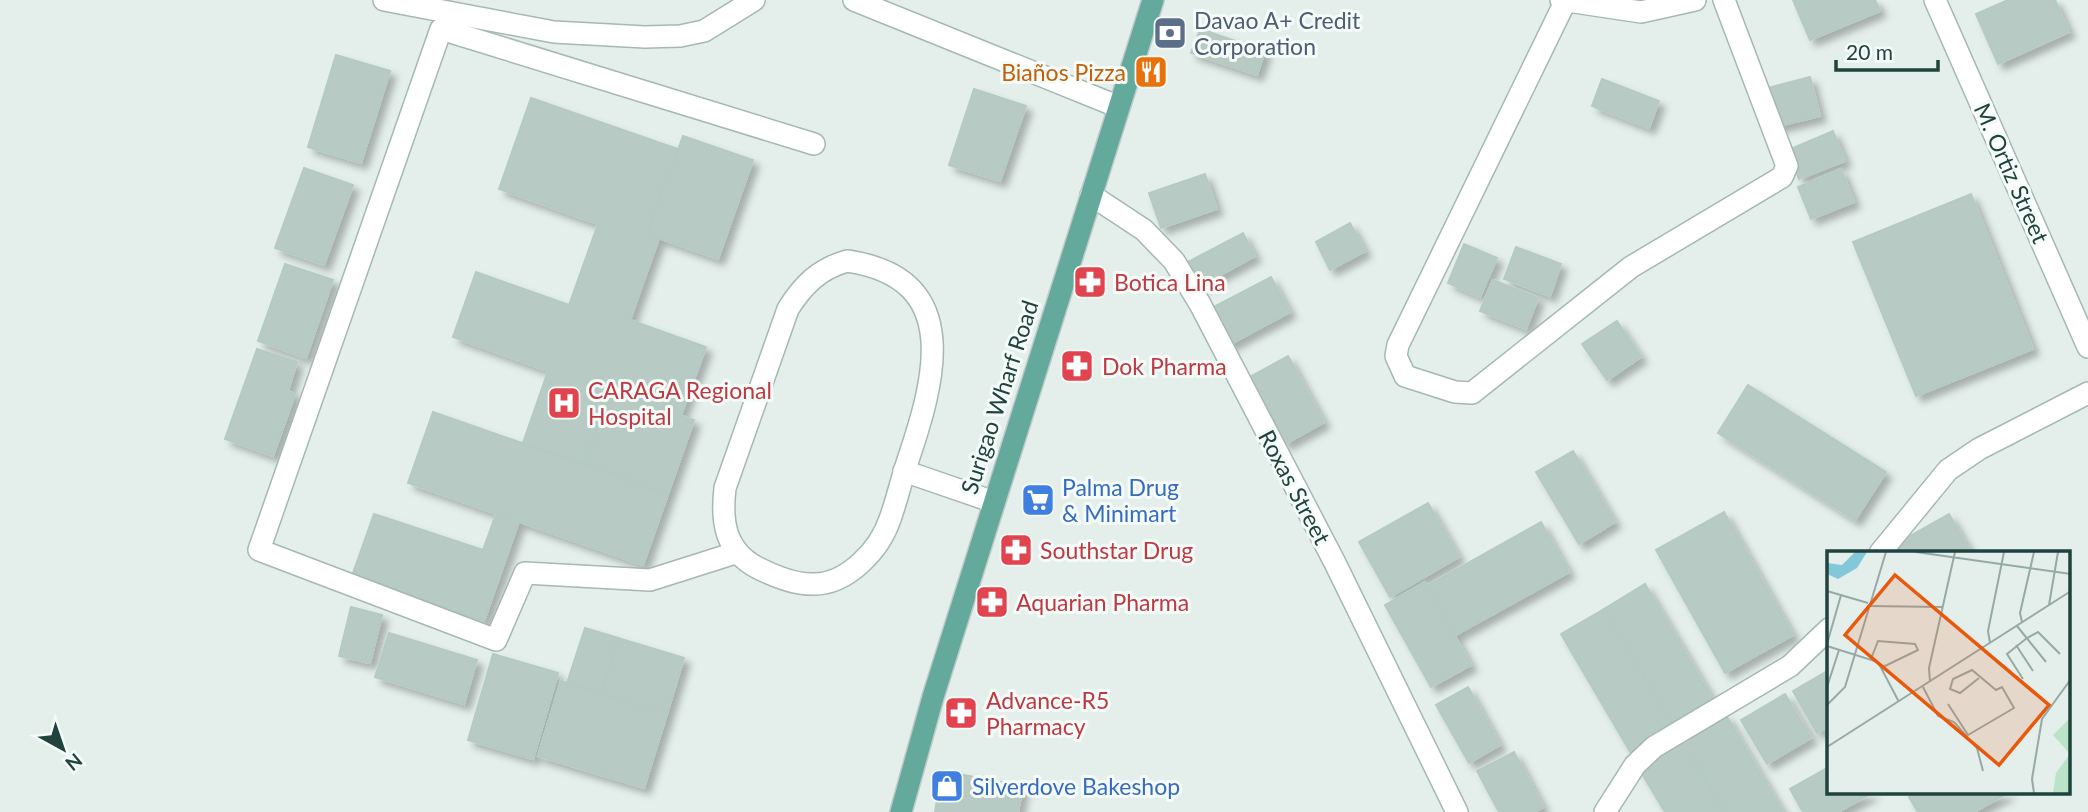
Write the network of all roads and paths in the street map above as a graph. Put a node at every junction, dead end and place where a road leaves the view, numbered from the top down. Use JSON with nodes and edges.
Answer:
{"nodes":[{"id":1,"x":384,"y":0,"type":"edge"},
{"id":2,"x":754,"y":0,"type":"edge"},
{"id":3,"x":854,"y":0,"type":"edge"},
{"id":4,"x":1153,"y":0,"type":"edge"},
{"id":5,"x":1695,"y":0,"type":"edge"},
{"id":6,"x":1724,"y":0,"type":"edge"},
{"id":7,"x":1935,"y":0,"type":"edge"},
{"id":8,"x":1563,"y":1,"type":"edge"},
{"id":9,"x":1119,"y":107,"type":"junction"},
{"id":10,"x":814,"y":145,"type":"dead end"},
{"id":11,"x":1091,"y":195,"type":"junction"},
{"id":12,"x":2088,"y":347,"type":"edge"},
{"id":13,"x":2088,"y":393,"type":"edge"},
{"id":14,"x":904,"y":471,"type":"junction"},
{"id":15,"x":994,"y":502,"type":"junction"},
{"id":16,"x":1882,"y":551,"type":"edge"},
{"id":17,"x":735,"y":553,"type":"junction"},
{"id":18,"x":1827,"y":631,"type":"edge"},
{"id":19,"x":901,"y":812,"type":"edge"},
{"id":20,"x":1457,"y":812,"type":"edge"},
{"id":21,"x":1605,"y":812,"type":"edge"}],
"edges":[{"from":1,"to":2,"type":"street"},
{"from":3,"to":9,"type":"street"},
{"from":4,"to":9,"type":"main road","name":"Surigao Wharf Road"},
{"from":5,"to":8,"type":"street"},
{"from":6,"to":8,"type":"street"},
{"from":7,"to":12,"type":"street","name":"M. Ortiz Street"},
{"from":9,"to":11,"type":"main road","name":"Surigao Wharf Road"},
{"from":10,"to":17,"type":"street"},
{"from":11,"to":15,"type":"main road","name":"Surigao Wharf Road"},
{"from":11,"to":20,"type":"street","name":"Roxas Street"},
{"from":13,"to":16,"type":"street"},
{"from":14,"to":15,"type":"street"},
{"from":14,"to":17,"type":"street"},
{"from":14,"to":17,"type":"street"},
{"from":15,"to":19,"type":"main road","name":"Surigao Wharf Road"},
{"from":18,"to":21,"type":"street"}]}
